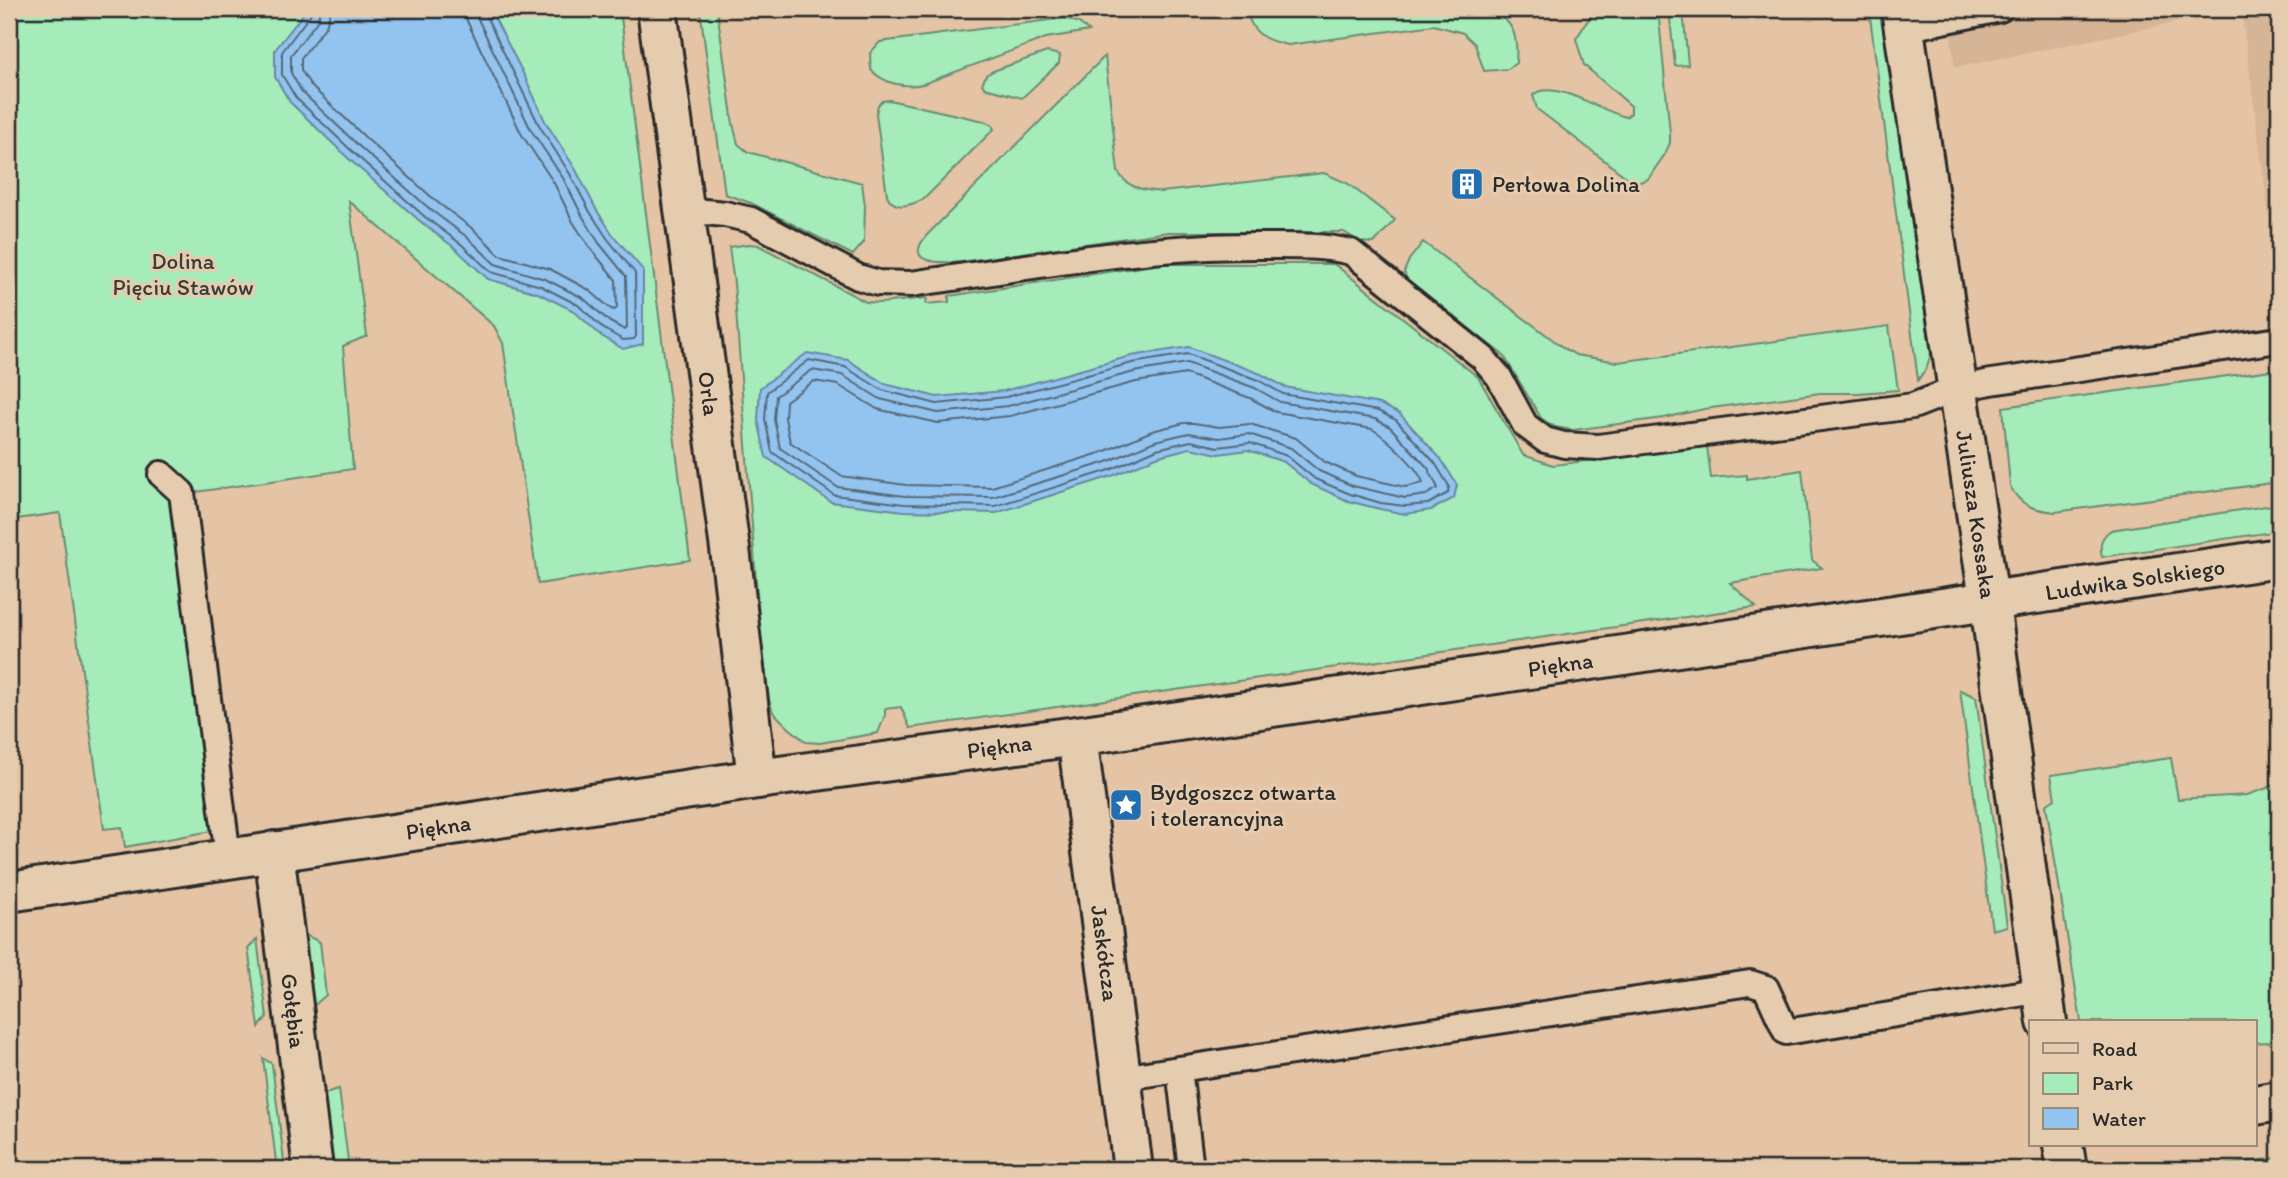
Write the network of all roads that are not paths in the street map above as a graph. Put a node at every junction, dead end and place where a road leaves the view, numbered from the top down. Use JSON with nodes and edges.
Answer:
{"nodes":[{"id":1,"x":657,"y":9,"type":"edge"},
{"id":2,"x":2000,"y":9,"type":"edge"},
{"id":3,"x":1903,"y":19,"type":"edge"},
{"id":4,"x":684,"y":210,"type":"junction"},
{"id":5,"x":2279,"y":340,"type":"edge"},
{"id":6,"x":1959,"y":388,"type":"junction"},
{"id":7,"x":161,"y":474,"type":"dead end"},
{"id":8,"x":2279,"y":558,"type":"edge"},
{"id":9,"x":1990,"y":601,"type":"junction"},
{"id":10,"x":1077,"y":736,"type":"junction"},
{"id":11,"x":757,"y":779,"type":"junction"},
{"id":12,"x":274,"y":851,"type":"junction"},
{"id":13,"x":228,"y":857,"type":"junction"},
{"id":14,"x":9,"y":892,"type":"edge"},
{"id":15,"x":2045,"y":1006,"type":"edge"},
{"id":16,"x":1179,"y":1069,"type":"junction"},
{"id":17,"x":1121,"y":1078,"type":"junction"},
{"id":18,"x":2279,"y":1101,"type":"edge"},
{"id":19,"x":2256,"y":1105,"type":"edge"},
{"id":20,"x":2063,"y":1146,"type":"edge"},
{"id":21,"x":313,"y":1169,"type":"edge"},
{"id":22,"x":1133,"y":1169,"type":"edge"},
{"id":23,"x":1191,"y":1169,"type":"edge"},
{"id":24,"x":2067,"y":1169,"type":"edge"}],
"edges":[{"from":1,"to":4,"type":"street","name":"Orla"},
{"from":2,"to":3,"type":"lane"},
{"from":3,"to":6,"type":"street","name":"Juliusza Kossaka"},
{"from":4,"to":6,"type":"lane"},
{"from":4,"to":11,"type":"street","name":"Orla"},
{"from":5,"to":6,"type":"lane"},
{"from":6,"to":9,"type":"street","name":"Juliusza Kossaka"},
{"from":7,"to":13,"type":"lane"},
{"from":8,"to":9,"type":"street","name":"Ludwika Solskiego"},
{"from":9,"to":10,"type":"street","name":"Piękna"},
{"from":9,"to":15,"type":"street","name":"Juliusza Kossaka"},
{"from":10,"to":11,"type":"street","name":"Piękna"},
{"from":10,"to":17,"type":"street","name":"Jaskółcza"},
{"from":11,"to":12,"type":"street","name":"Piękna"},
{"from":12,"to":13,"type":"street","name":"Piękna"},
{"from":12,"to":21,"type":"street","name":"Gołębia"},
{"from":13,"to":14,"type":"street","name":"Piękna"},
{"from":15,"to":16,"type":"lane"},
{"from":16,"to":17,"type":"lane"},
{"from":16,"to":23,"type":"lane"},
{"from":17,"to":22,"type":"street","name":"Jaskółcza"},
{"from":18,"to":19,"type":"street"},
{"from":20,"to":24,"type":"street"}]}
